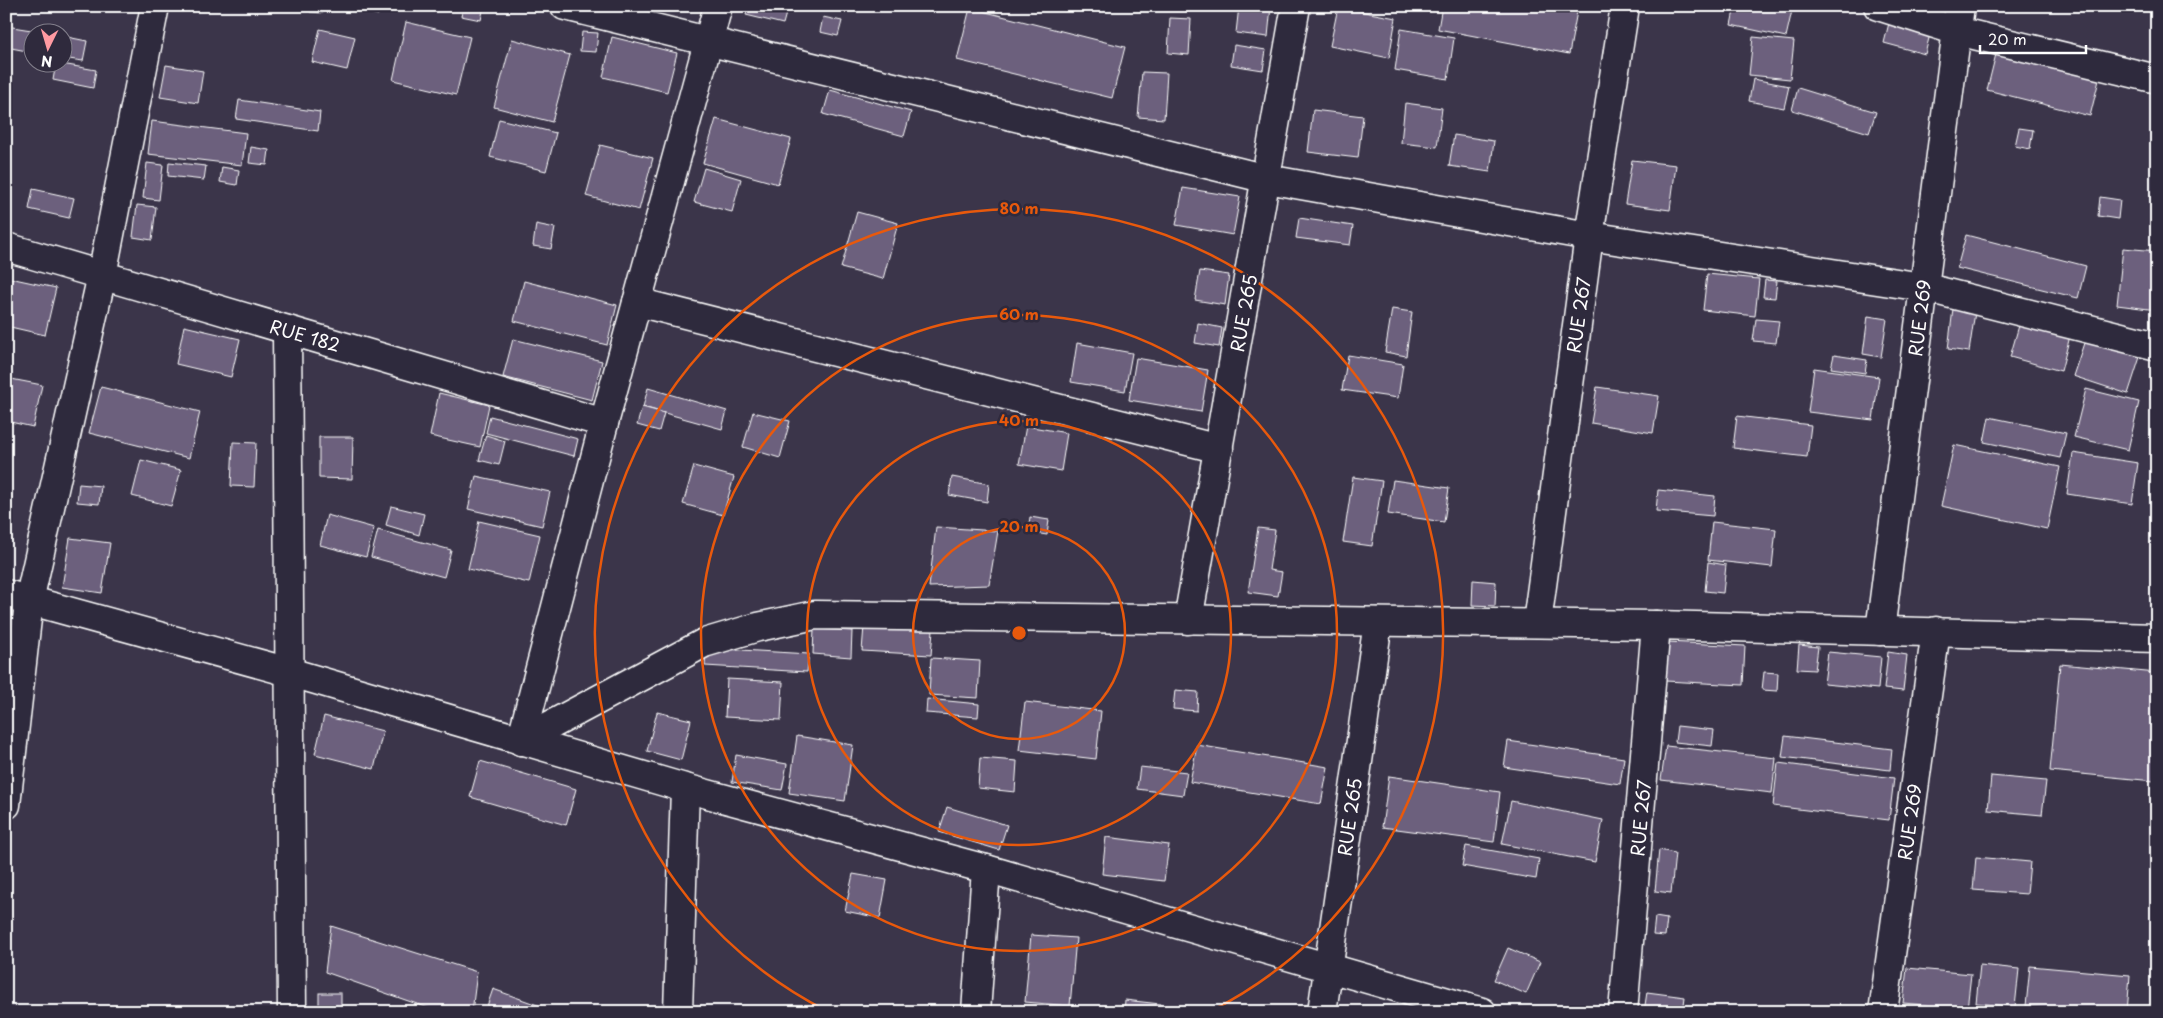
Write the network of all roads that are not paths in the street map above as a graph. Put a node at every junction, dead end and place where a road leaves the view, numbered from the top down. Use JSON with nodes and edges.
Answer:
{"nodes":[{"id":1,"x":155,"y":6,"type":"edge"},
{"id":2,"x":565,"y":6,"type":"edge"},
{"id":3,"x":718,"y":6,"type":"edge"},
{"id":4,"x":1296,"y":6,"type":"edge"},
{"id":5,"x":1625,"y":6,"type":"edge"},
{"id":6,"x":1878,"y":6,"type":"edge"},
{"id":7,"x":1958,"y":19,"type":"edge"},
{"id":8,"x":708,"y":41,"type":"junction"},
{"id":9,"x":2157,"y":79,"type":"edge"},
{"id":10,"x":1267,"y":179,"type":"junction"},
{"id":11,"x":1589,"y":236,"type":"junction"},
{"id":12,"x":6,"y":247,"type":"edge"},
{"id":13,"x":102,"y":275,"type":"junction"},
{"id":14,"x":1924,"y":287,"type":"junction"},
{"id":15,"x":637,"y":302,"type":"junction"},
{"id":16,"x":287,"y":330,"type":"junction"},
{"id":17,"x":2157,"y":346,"type":"edge"},
{"id":18,"x":604,"y":423,"type":"junction"},
{"id":19,"x":1219,"y":449,"type":"junction"},
{"id":20,"x":18,"y":597,"type":"edge"},
{"id":21,"x":1188,"y":620,"type":"junction"},
{"id":22,"x":1378,"y":622,"type":"junction"},
{"id":23,"x":1537,"y":624,"type":"junction"},
{"id":24,"x":1656,"y":625,"type":"junction"},
{"id":25,"x":1880,"y":630,"type":"junction"},
{"id":26,"x":1936,"y":631,"type":"junction"},
{"id":27,"x":2157,"y":638,"type":"edge"},
{"id":28,"x":289,"y":672,"type":"junction"},
{"id":29,"x":521,"y":741,"type":"junction"},
{"id":30,"x":685,"y":788,"type":"junction"},
{"id":31,"x":6,"y":805,"type":"edge"},
{"id":32,"x":986,"y":869,"type":"junction"},
{"id":33,"x":1327,"y":968,"type":"junction"},
{"id":34,"x":292,"y":1012,"type":"edge"},
{"id":35,"x":678,"y":1012,"type":"edge"},
{"id":36,"x":976,"y":1012,"type":"edge"},
{"id":37,"x":1322,"y":1012,"type":"edge"},
{"id":38,"x":1482,"y":1012,"type":"edge"},
{"id":39,"x":1623,"y":1012,"type":"edge"},
{"id":40,"x":1883,"y":1012,"type":"edge"}],
"edges":[{"from":1,"to":13,"type":"street"},
{"from":2,"to":8,"type":"street"},
{"from":3,"to":8,"type":"street"},
{"from":4,"to":10,"type":"street","name":"RUE 265"},
{"from":5,"to":11,"type":"street","name":"RUE 267"},
{"from":6,"to":7,"type":"street"},
{"from":7,"to":9,"type":"street"},
{"from":7,"to":14,"type":"street","name":"RUE 269"},
{"from":8,"to":10,"type":"street"},
{"from":8,"to":15,"type":"street"},
{"from":10,"to":11,"type":"street"},
{"from":10,"to":19,"type":"street","name":"RUE 265"},
{"from":11,"to":14,"type":"street"},
{"from":11,"to":23,"type":"street","name":"RUE 267"},
{"from":12,"to":13,"type":"street","name":"RUE 182"},
{"from":13,"to":16,"type":"street","name":"RUE 182"},
{"from":13,"to":20,"type":"street"},
{"from":14,"to":17,"type":"street"},
{"from":14,"to":25,"type":"street","name":"RUE 269"},
{"from":15,"to":18,"type":"street"},
{"from":15,"to":19,"type":"street"},
{"from":16,"to":18,"type":"street","name":"RUE 182"},
{"from":16,"to":28,"type":"street"},
{"from":18,"to":29,"type":"street"},
{"from":19,"to":21,"type":"street","name":"RUE 265"},
{"from":20,"to":28,"type":"street"},
{"from":20,"to":31,"type":"street"},
{"from":21,"to":22,"type":"street"},
{"from":21,"to":29,"type":"street"},
{"from":22,"to":23,"type":"street"},
{"from":22,"to":33,"type":"street","name":"RUE 265"},
{"from":23,"to":24,"type":"street"},
{"from":24,"to":25,"type":"street"},
{"from":24,"to":39,"type":"street","name":"RUE 267"},
{"from":25,"to":26,"type":"street"},
{"from":26,"to":27,"type":"street"},
{"from":26,"to":40,"type":"street","name":"RUE 269"},
{"from":28,"to":29,"type":"street"},
{"from":28,"to":34,"type":"street"},
{"from":29,"to":30,"type":"street"},
{"from":30,"to":32,"type":"street"},
{"from":30,"to":35,"type":"street"},
{"from":32,"to":33,"type":"street"},
{"from":32,"to":36,"type":"street"},
{"from":33,"to":37,"type":"street","name":"RUE 265"},
{"from":33,"to":38,"type":"street"}]}
